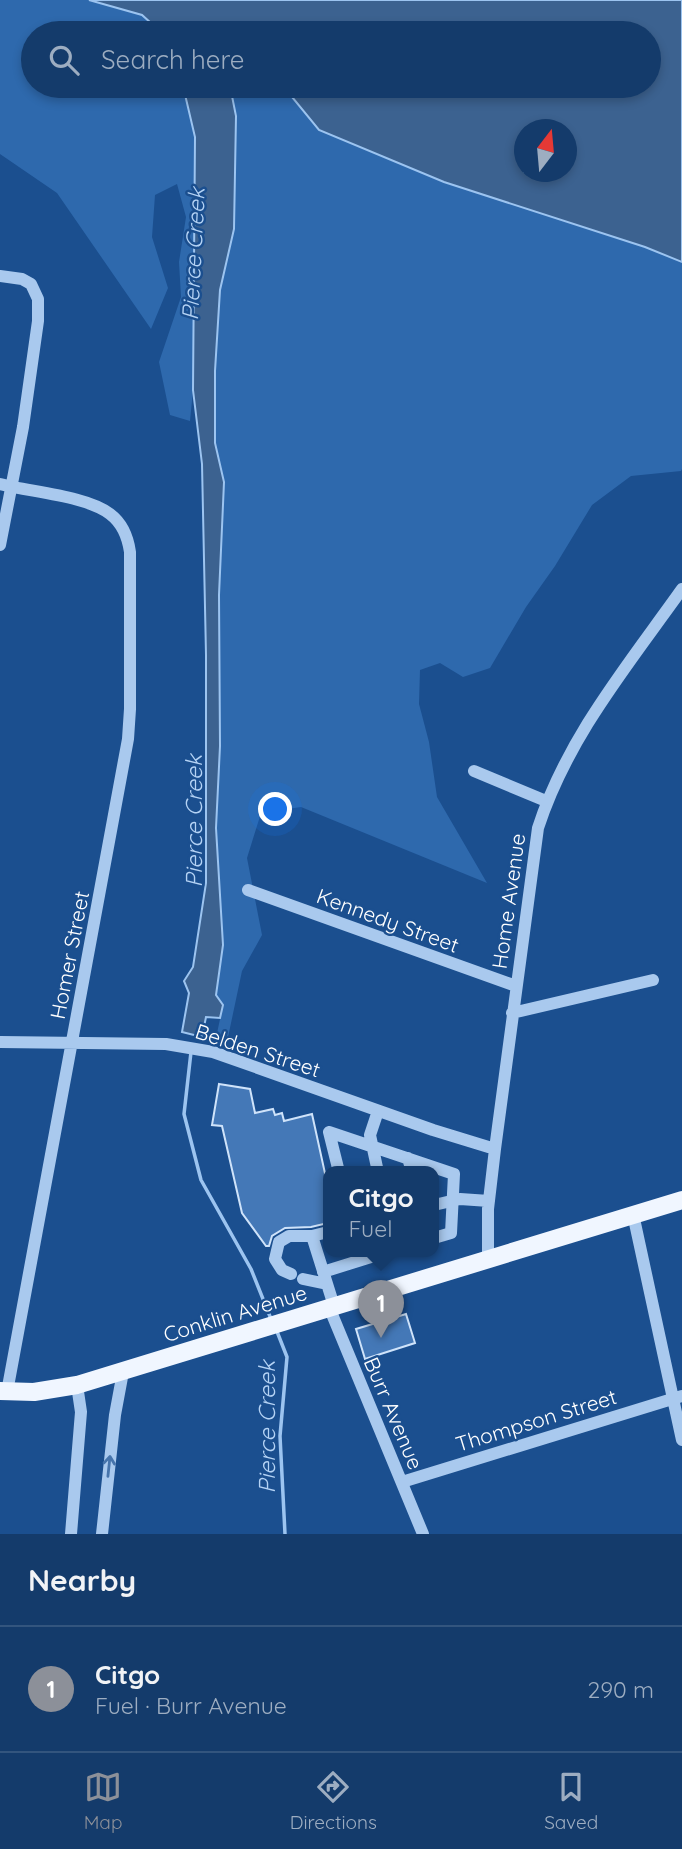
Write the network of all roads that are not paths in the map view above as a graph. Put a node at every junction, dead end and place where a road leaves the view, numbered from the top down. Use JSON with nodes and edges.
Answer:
{"nodes":[{"id":1,"x":0,"y":276,"type":"edge"},
{"id":2,"x":6,"y":486,"type":"edge"},
{"id":3,"x":0,"y":545,"type":"edge"},
{"id":4,"x":682,"y":589,"type":"edge"},
{"id":5,"x":474,"y":771,"type":"dead end"},
{"id":6,"x":547,"y":801,"type":"junction"},
{"id":7,"x":248,"y":890,"type":"dead end"},
{"id":8,"x":653,"y":980,"type":"dead end"},
{"id":9,"x":516,"y":986,"type":"junction"},
{"id":10,"x":512,"y":1013,"type":"junction"},
{"id":11,"x":0,"y":1042,"type":"edge"},
{"id":12,"x":71,"y":1043,"type":"junction"},
{"id":13,"x":378,"y":1111,"type":"junction"},
{"id":14,"x":373,"y":1146,"type":"junction"},
{"id":15,"x":495,"y":1149,"type":"junction"},
{"id":16,"x":408,"y":1158,"type":"junction"},
{"id":17,"x":338,"y":1166,"type":"edge"},
{"id":18,"x":377,"y":1166,"type":"edge"},
{"id":19,"x":410,"y":1166,"type":"edge"},
{"id":20,"x":431,"y":1166,"type":"edge"},
{"id":21,"x":439,"y":1169,"type":"edge"},
{"id":22,"x":452,"y":1200,"type":"junction"},
{"id":23,"x":682,"y":1200,"type":"edge"},
{"id":24,"x":489,"y":1201,"type":"junction"},
{"id":25,"x":439,"y":1203,"type":"edge"},
{"id":26,"x":633,"y":1214,"type":"junction"},
{"id":27,"x":323,"y":1233,"type":"edge"},
{"id":28,"x":312,"y":1236,"type":"junction"},
{"id":29,"x":439,"y":1236,"type":"edge"},
{"id":30,"x":375,"y":1257,"type":"edge"},
{"id":31,"x":488,"y":1259,"type":"junction"},
{"id":32,"x":325,"y":1278,"type":"junction"},
{"id":33,"x":332,"y":1307,"type":"junction"},
{"id":34,"x":123,"y":1372,"type":"junction"},
{"id":35,"x":77,"y":1385,"type":"junction"},
{"id":36,"x":4,"y":1391,"type":"edge"},
{"id":37,"x":677,"y":1397,"type":"edge"},
{"id":38,"x":682,"y":1440,"type":"edge"},
{"id":39,"x":402,"y":1482,"type":"junction"},
{"id":40,"x":71,"y":1534,"type":"edge"},
{"id":41,"x":102,"y":1534,"type":"edge"},
{"id":42,"x":423,"y":1534,"type":"edge"}],
"edges":[{"from":1,"to":2,"type":"street"},
{"from":2,"to":3,"type":"street"},
{"from":2,"to":12,"type":"street","name":"Homer Street"},
{"from":4,"to":6,"type":"street","name":"Home Avenue"},
{"from":5,"to":6,"type":"street"},
{"from":6,"to":9,"type":"street","name":"Home Avenue"},
{"from":7,"to":9,"type":"street","name":"Kennedy Street"},
{"from":8,"to":10,"type":"street"},
{"from":9,"to":10,"type":"street","name":"Home Avenue"},
{"from":10,"to":15,"type":"street","name":"Home Avenue"},
{"from":11,"to":12,"type":"street","name":"Belden Street"},
{"from":12,"to":13,"type":"street","name":"Belden Street"},
{"from":12,"to":36,"type":"street","name":"Homer Street"},
{"from":13,"to":14,"type":"street"},
{"from":13,"to":15,"type":"street","name":"Belden Street"},
{"from":14,"to":16,"type":"street"},
{"from":14,"to":17,"type":"street"},
{"from":14,"to":18,"type":"street"},
{"from":15,"to":24,"type":"street","name":"Home Avenue"},
{"from":16,"to":19,"type":"street"},
{"from":16,"to":20,"type":"street"},
{"from":21,"to":22,"type":"street"},
{"from":22,"to":24,"type":"street"},
{"from":22,"to":25,"type":"street"},
{"from":22,"to":29,"type":"street"},
{"from":23,"to":26,"type":"main road","name":"Conklin Avenue"},
{"from":24,"to":31,"type":"street","name":"Home Avenue"},
{"from":26,"to":31,"type":"main road","name":"Conklin Avenue"},
{"from":26,"to":37,"type":"street"},
{"from":27,"to":28,"type":"street"},
{"from":28,"to":32,"type":"street","name":"Burr Avenue"},
{"from":28,"to":32,"type":"street"},
{"from":30,"to":32,"type":"street"},
{"from":31,"to":33,"type":"main road","name":"Conklin Avenue"},
{"from":32,"to":33,"type":"street","name":"Burr Avenue"},
{"from":33,"to":34,"type":"main road","name":"Conklin Avenue"},
{"from":33,"to":39,"type":"street","name":"Burr Avenue"},
{"from":34,"to":35,"type":"main road","name":"Conklin Avenue"},
{"from":41,"to":34,"type":"street","one_way":true},
{"from":35,"to":36,"type":"main road","name":"Conklin Avenue"},
{"from":35,"to":40,"type":"street"},
{"from":37,"to":38,"type":"street"},
{"from":37,"to":39,"type":"street","name":"Thompson Street"},
{"from":39,"to":42,"type":"street","name":"Burr Avenue"}]}
